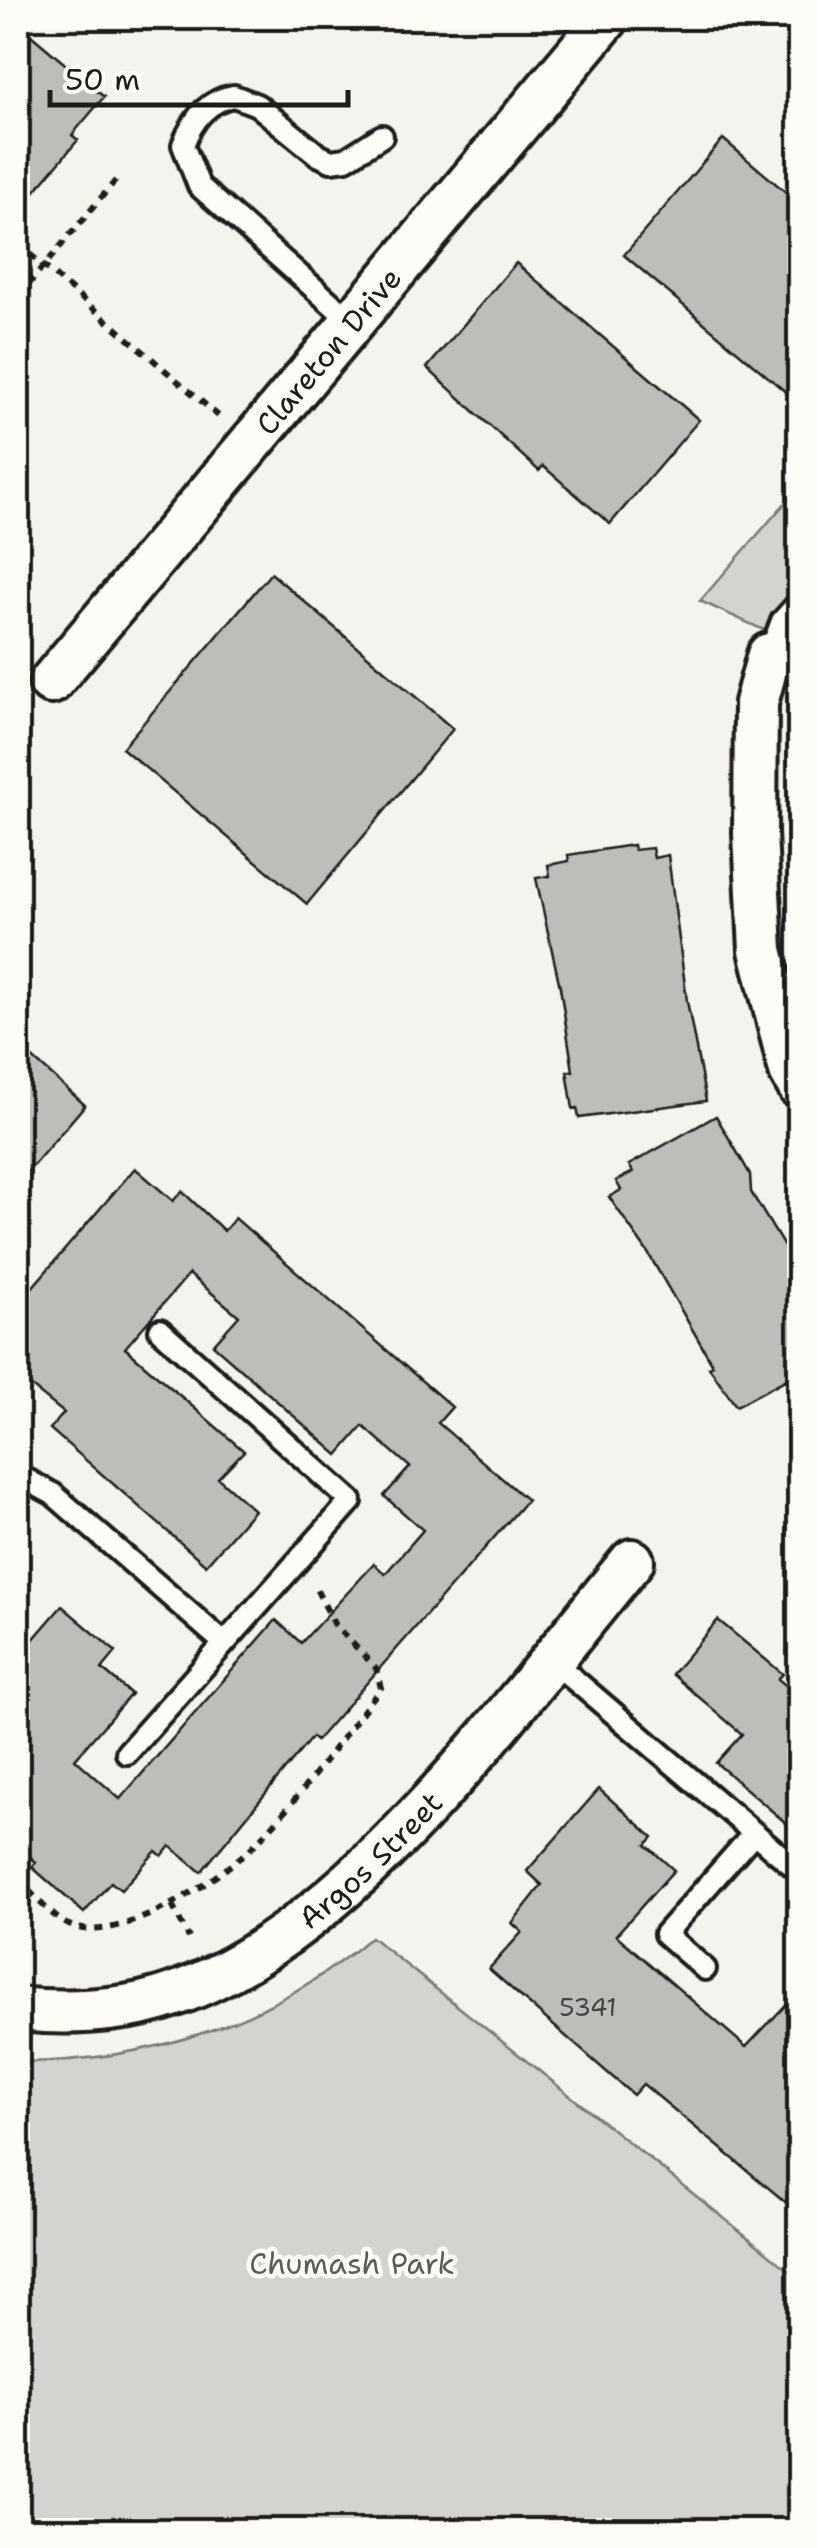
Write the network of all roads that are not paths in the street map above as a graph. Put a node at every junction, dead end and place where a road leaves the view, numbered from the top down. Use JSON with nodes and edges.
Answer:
{"nodes":[{"id":1,"x":607,"y":18,"type":"edge"},
{"id":2,"x":382,"y":136,"type":"dead end"},
{"id":3,"x":352,"y":322,"type":"junction"},
{"id":4,"x":800,"y":601,"type":"edge"},
{"id":5,"x":769,"y":655,"type":"joint"},
{"id":6,"x":51,"y":682,"type":"dead end"},
{"id":7,"x":800,"y":1088,"type":"edge"},
{"id":8,"x":160,"y":1330,"type":"dead end"},
{"id":9,"x":18,"y":1476,"type":"edge"},
{"id":10,"x":632,"y":1560,"type":"dead end"},
{"id":11,"x":224,"y":1644,"type":"junction"},
{"id":12,"x":550,"y":1659,"type":"junction"},
{"id":13,"x":127,"y":1753,"type":"dead end"},
{"id":14,"x":754,"y":1833,"type":"junction"},
{"id":15,"x":800,"y":1872,"type":"edge"},
{"id":16,"x":705,"y":1970,"type":"dead end"},
{"id":17,"x":18,"y":2009,"type":"edge"}],
"edges":[{"from":1,"to":3,"type":"street","name":"Clareton Drive"},
{"from":2,"to":3,"type":"lane"},
{"from":3,"to":6,"type":"street","name":"Clareton Drive"},
{"from":4,"to":5,"type":"lane"},
{"from":5,"to":7,"type":"street"},
{"from":8,"to":11,"type":"lane"},
{"from":9,"to":11,"type":"lane"},
{"from":10,"to":12,"type":"street","name":"Argos Street"},
{"from":11,"to":13,"type":"lane"},
{"from":12,"to":14,"type":"lane"},
{"from":12,"to":17,"type":"street","name":"Argos Street"},
{"from":14,"to":15,"type":"lane"},
{"from":14,"to":16,"type":"lane"}]}
